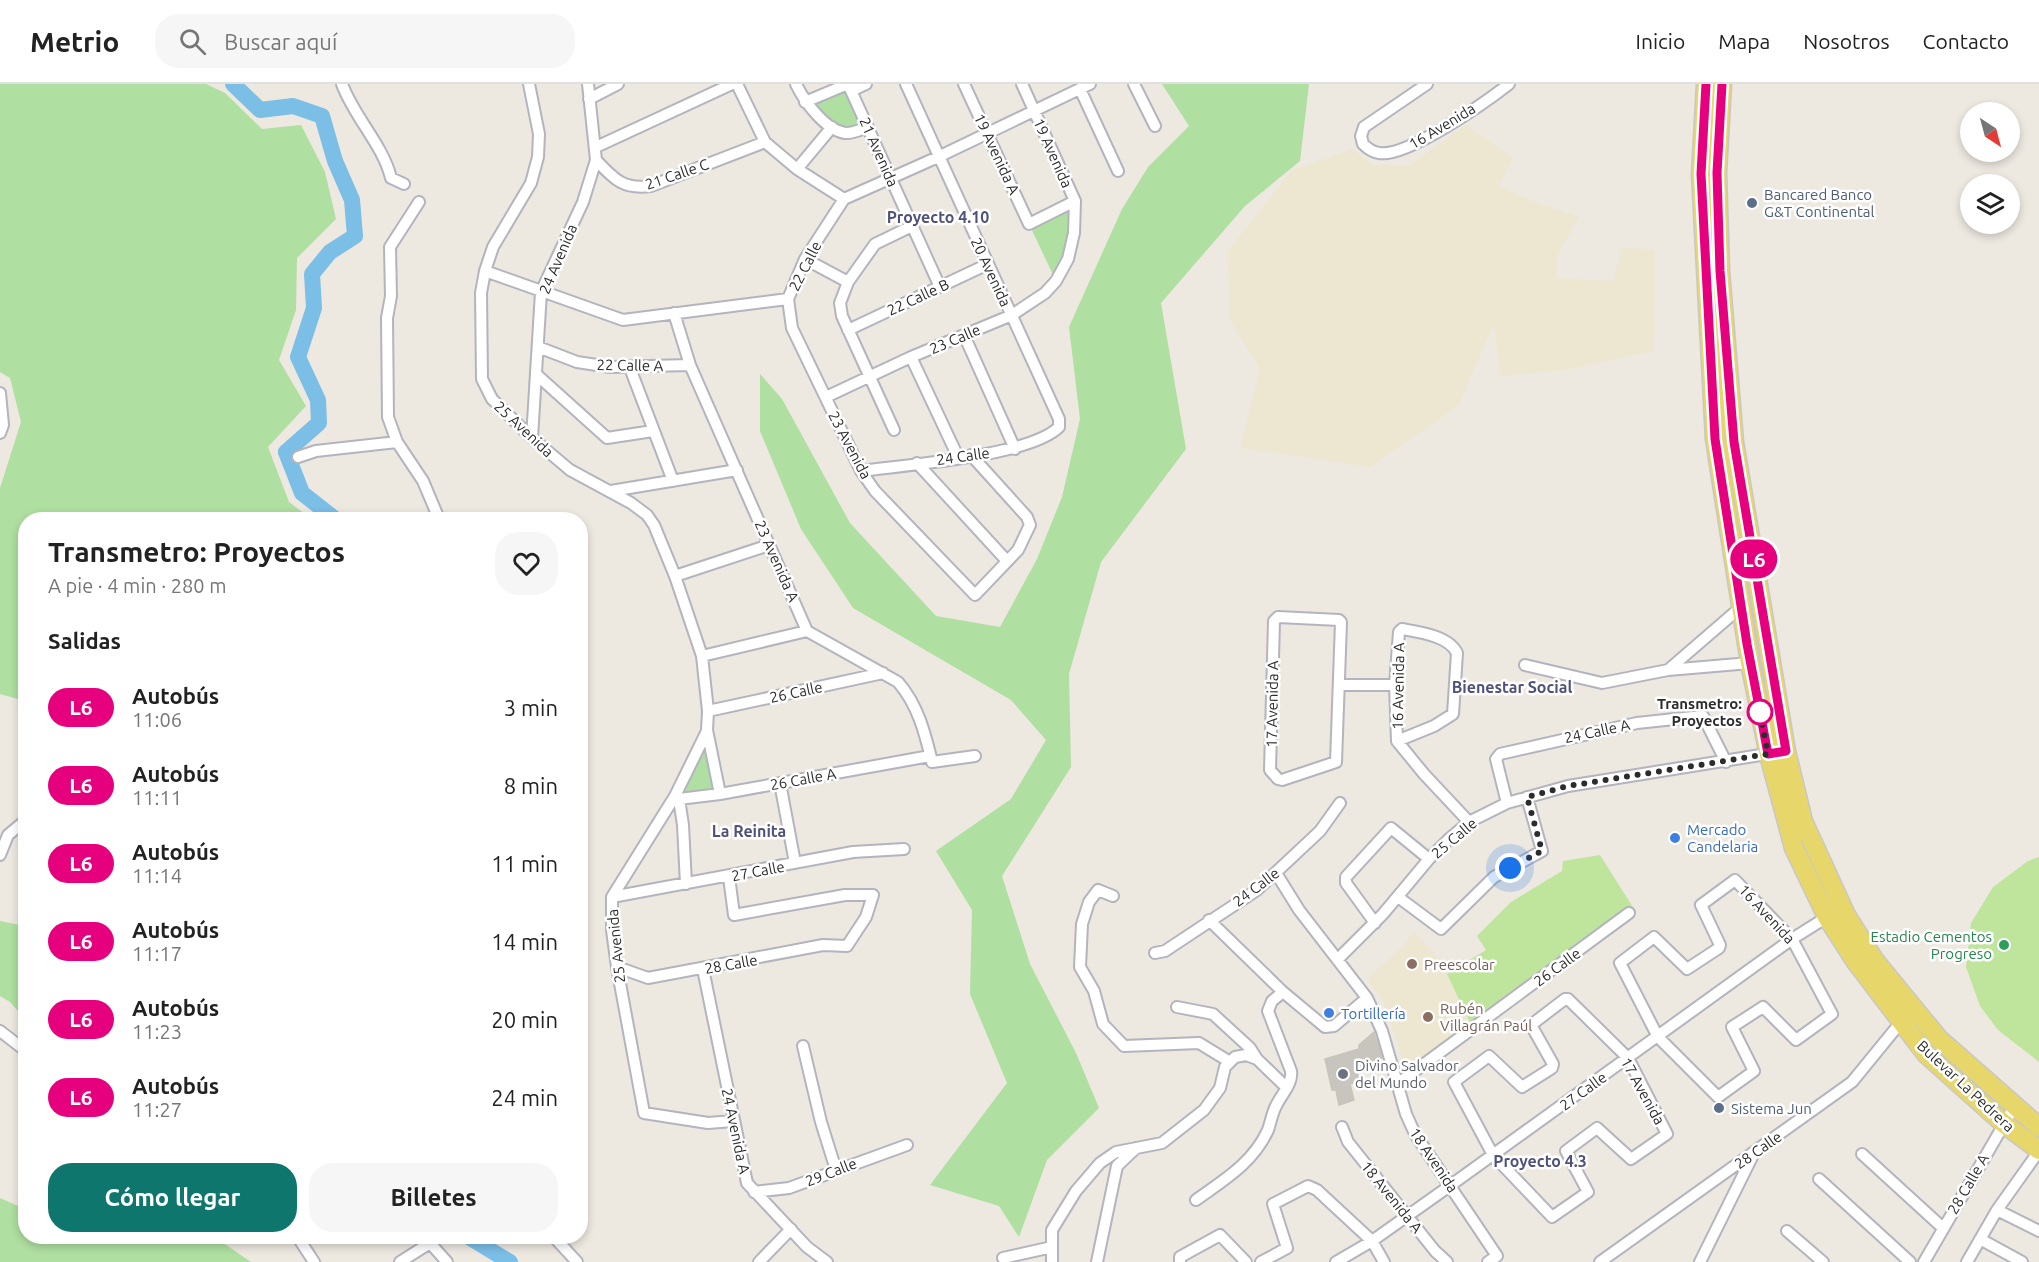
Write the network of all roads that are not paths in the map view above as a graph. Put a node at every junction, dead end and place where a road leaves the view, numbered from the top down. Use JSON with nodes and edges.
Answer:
{"nodes":[{"id":1,"x":342,"y":84,"type":"edge"},
{"id":2,"x":529,"y":84,"type":"edge"},
{"id":3,"x":588,"y":84,"type":"edge"},
{"id":4,"x":618,"y":84,"type":"edge"},
{"id":5,"x":732,"y":84,"type":"edge"},
{"id":6,"x":737,"y":84,"type":"edge"},
{"id":7,"x":796,"y":84,"type":"edge"},
{"id":8,"x":866,"y":84,"type":"edge"},
{"id":9,"x":906,"y":84,"type":"edge"},
{"id":10,"x":964,"y":84,"type":"edge"},
{"id":11,"x":1022,"y":84,"type":"edge"},
{"id":12,"x":1134,"y":84,"type":"edge"},
{"id":13,"x":1427,"y":84,"type":"edge"},
{"id":14,"x":1509,"y":84,"type":"edge"},
{"id":15,"x":1706,"y":84,"type":"edge"},
{"id":16,"x":1722,"y":84,"type":"edge"},
{"id":17,"x":849,"y":86,"type":"edge"},
{"id":18,"x":1085,"y":86,"type":"edge"},
{"id":19,"x":589,"y":99,"type":"junction"},
{"id":20,"x":805,"y":102,"type":"junction"},
{"id":21,"x":1034,"y":110,"type":"junction"},
{"id":22,"x":1155,"y":126,"type":"dead end"},
{"id":23,"x":831,"y":127,"type":"junction"},
{"id":24,"x":868,"y":127,"type":"junction"},
{"id":25,"x":987,"y":134,"type":"junction"},
{"id":26,"x":765,"y":141,"type":"junction"},
{"id":27,"x":596,"y":147,"type":"junction"},
{"id":28,"x":938,"y":157,"type":"junction"},
{"id":29,"x":596,"y":160,"type":"junction"},
{"id":30,"x":797,"y":169,"type":"junction"},
{"id":31,"x":1118,"y":171,"type":"dead end"},
{"id":32,"x":891,"y":178,"type":"junction"},
{"id":33,"x":404,"y":184,"type":"dead end"},
{"id":34,"x":844,"y":199,"type":"junction"},
{"id":35,"x":1075,"y":201,"type":"junction"},
{"id":36,"x":419,"y":202,"type":"dead end"},
{"id":37,"x":912,"y":226,"type":"junction"},
{"id":38,"x":805,"y":259,"type":"junction"},
{"id":39,"x":1068,"y":259,"type":"joint"},
{"id":40,"x":987,"y":264,"type":"junction"},
{"id":41,"x":485,"y":271,"type":"junction"},
{"id":42,"x":848,"y":282,"type":"junction"},
{"id":43,"x":940,"y":287,"type":"junction"},
{"id":44,"x":541,"y":292,"type":"junction"},
{"id":45,"x":788,"y":299,"type":"junction"},
{"id":46,"x":674,"y":314,"type":"junction"},
{"id":47,"x":1012,"y":315,"type":"junction"},
{"id":48,"x":848,"y":330,"type":"junction"},
{"id":49,"x":964,"y":335,"type":"junction"},
{"id":50,"x":538,"y":346,"type":"junction"},
{"id":51,"x":911,"y":357,"type":"junction"},
{"id":52,"x":690,"y":365,"type":"junction"},
{"id":53,"x":630,"y":368,"type":"junction"},
{"id":54,"x":537,"y":375,"type":"junction"},
{"id":55,"x":868,"y":377,"type":"junction"},
{"id":56,"x":0,"y":393,"type":"edge"},
{"id":57,"x":826,"y":397,"type":"junction"},
{"id":58,"x":1059,"y":427,"type":"joint"},
{"id":59,"x":894,"y":430,"type":"dead end"},
{"id":60,"x":653,"y":431,"type":"junction"},
{"id":61,"x":0,"y":433,"type":"edge"},
{"id":62,"x":532,"y":438,"type":"junction"},
{"id":63,"x":397,"y":442,"type":"junction"},
{"id":64,"x":1015,"y":449,"type":"junction"},
{"id":65,"x":971,"y":455,"type":"junction"},
{"id":66,"x":298,"y":457,"type":"dead end"},
{"id":67,"x":958,"y":457,"type":"junction"},
{"id":68,"x":917,"y":463,"type":"junction"},
{"id":69,"x":737,"y":470,"type":"junction"},
{"id":70,"x":861,"y":471,"type":"junction"},
{"id":71,"x":673,"y":481,"type":"junction"},
{"id":72,"x":611,"y":491,"type":"junction"},
{"id":73,"x":436,"y":512,"type":"edge"},
{"id":74,"x":769,"y":545,"type":"junction"},
{"id":75,"x":1007,"y":561,"type":"junction"},
{"id":76,"x":675,"y":576,"type":"junction"},
{"id":77,"x":1741,"y":607,"type":"junction"},
{"id":78,"x":807,"y":631,"type":"junction"},
{"id":79,"x":702,"y":656,"type":"junction"},
{"id":80,"x":1750,"y":663,"type":"junction"},
{"id":81,"x":1525,"y":665,"type":"dead end"},
{"id":82,"x":1668,"y":670,"type":"junction"},
{"id":83,"x":883,"y":674,"type":"junction"},
{"id":84,"x":1340,"y":685,"type":"junction"},
{"id":85,"x":1395,"y":685,"type":"junction"},
{"id":86,"x":708,"y":711,"type":"junction"},
{"id":87,"x":707,"y":730,"type":"junction"},
{"id":88,"x":1397,"y":741,"type":"junction"},
{"id":89,"x":1777,"y":753,"type":"junction"},
{"id":90,"x":975,"y":756,"type":"dead end"},
{"id":91,"x":931,"y":759,"type":"junction"},
{"id":92,"x":1726,"y":762,"type":"junction"},
{"id":93,"x":780,"y":783,"type":"junction"},
{"id":94,"x":720,"y":794,"type":"junction"},
{"id":95,"x":677,"y":797,"type":"junction"},
{"id":96,"x":1527,"y":797,"type":"junction"},
{"id":97,"x":1340,"y":803,"type":"dead end"},
{"id":98,"x":1507,"y":803,"type":"junction"},
{"id":99,"x":1468,"y":822,"type":"junction"},
{"id":100,"x":18,"y":827,"type":"edge"},
{"id":101,"x":904,"y":849,"type":"dead end"},
{"id":102,"x":0,"y":855,"type":"edge"},
{"id":103,"x":1429,"y":859,"type":"junction"},
{"id":104,"x":795,"y":863,"type":"junction"},
{"id":105,"x":1276,"y":873,"type":"junction"},
{"id":106,"x":729,"y":877,"type":"junction"},
{"id":107,"x":686,"y":884,"type":"junction"},
{"id":108,"x":1113,"y":896,"type":"dead end"},
{"id":109,"x":612,"y":897,"type":"junction"},
{"id":110,"x":1398,"y":897,"type":"junction"},
{"id":111,"x":1629,"y":913,"type":"dead end"},
{"id":112,"x":1827,"y":917,"type":"junction"},
{"id":113,"x":1209,"y":920,"type":"junction"},
{"id":114,"x":1375,"y":922,"type":"junction"},
{"id":115,"x":1792,"y":939,"type":"junction"},
{"id":116,"x":1155,"y":953,"type":"dead end"},
{"id":117,"x":1338,"y":959,"type":"junction"},
{"id":118,"x":616,"y":967,"type":"junction"},
{"id":119,"x":703,"y":969,"type":"junction"},
{"id":120,"x":1283,"y":992,"type":"junction"},
{"id":121,"x":1367,"y":998,"type":"junction"},
{"id":122,"x":1177,"y":1007,"type":"dead end"},
{"id":123,"x":1901,"y":1022,"type":"junction"},
{"id":124,"x":0,"y":1031,"type":"edge"},
{"id":125,"x":1658,"y":1036,"type":"junction"},
{"id":126,"x":18,"y":1045,"type":"edge"},
{"id":127,"x":803,"y":1046,"type":"dead end"},
{"id":128,"x":1628,"y":1058,"type":"junction"},
{"id":129,"x":1257,"y":1059,"type":"junction"},
{"id":130,"x":1230,"y":1062,"type":"junction"},
{"id":131,"x":1397,"y":1084,"type":"junction"},
{"id":132,"x":1286,"y":1087,"type":"junction"},
{"id":133,"x":2014,"y":1107,"type":"junction"},
{"id":134,"x":733,"y":1121,"type":"junction"},
{"id":135,"x":2003,"y":1123,"type":"junction"},
{"id":136,"x":1342,"y":1127,"type":"dead end"},
{"id":137,"x":2039,"y":1127,"type":"edge"},
{"id":138,"x":907,"y":1145,"type":"dead end"},
{"id":139,"x":1137,"y":1148,"type":"junction"},
{"id":140,"x":2039,"y":1150,"type":"edge"},
{"id":141,"x":1754,"y":1152,"type":"junction"},
{"id":142,"x":1862,"y":1154,"type":"dead end"},
{"id":143,"x":1493,"y":1155,"type":"junction"},
{"id":144,"x":836,"y":1170,"type":"junction"},
{"id":145,"x":1820,"y":1179,"type":"dead end"},
{"id":146,"x":1451,"y":1185,"type":"junction"},
{"id":147,"x":754,"y":1192,"type":"junction"},
{"id":148,"x":1196,"y":1200,"type":"dead end"},
{"id":149,"x":1997,"y":1210,"type":"junction"},
{"id":150,"x":1407,"y":1216,"type":"junction"},
{"id":151,"x":1943,"y":1228,"type":"junction"},
{"id":152,"x":791,"y":1229,"type":"junction"},
{"id":153,"x":2039,"y":1231,"type":"edge"},
{"id":154,"x":1787,"y":1232,"type":"dead end"},
{"id":155,"x":1980,"y":1239,"type":"junction"},
{"id":156,"x":1372,"y":1241,"type":"junction"},
{"id":157,"x":302,"y":1244,"type":"edge"},
{"id":158,"x":428,"y":1244,"type":"edge"},
{"id":159,"x":431,"y":1244,"type":"edge"},
{"id":160,"x":560,"y":1244,"type":"edge"},
{"id":161,"x":1052,"y":1247,"type":"junction"},
{"id":162,"x":1003,"y":1257,"type":"dead end"},
{"id":163,"x":1492,"y":1259,"type":"edge"},
{"id":164,"x":1180,"y":1260,"type":"edge"},
{"id":165,"x":314,"y":1262,"type":"edge"},
{"id":166,"x":400,"y":1262,"type":"edge"},
{"id":167,"x":447,"y":1262,"type":"edge"},
{"id":168,"x":577,"y":1262,"type":"edge"},
{"id":169,"x":759,"y":1262,"type":"edge"},
{"id":170,"x":827,"y":1262,"type":"edge"},
{"id":171,"x":1052,"y":1262,"type":"edge"},
{"id":172,"x":1097,"y":1262,"type":"edge"},
{"id":173,"x":1246,"y":1262,"type":"edge"},
{"id":174,"x":1261,"y":1262,"type":"edge"},
{"id":175,"x":1336,"y":1262,"type":"edge"},
{"id":176,"x":1384,"y":1262,"type":"edge"},
{"id":177,"x":1447,"y":1262,"type":"edge"},
{"id":178,"x":1600,"y":1262,"type":"edge"},
{"id":179,"x":1700,"y":1262,"type":"edge"},
{"id":180,"x":1823,"y":1262,"type":"edge"},
{"id":181,"x":1910,"y":1262,"type":"edge"},
{"id":182,"x":1924,"y":1262,"type":"edge"},
{"id":183,"x":1966,"y":1262,"type":"edge"},
{"id":184,"x":2022,"y":1262,"type":"edge"}],
"edges":[{"from":1,"to":33,"type":"street"},
{"from":2,"to":41,"type":"street","name":"25 Avenida"},
{"from":3,"to":19,"type":"street","name":"24 Avenida"},
{"from":4,"to":19,"type":"street"},
{"from":5,"to":27,"type":"street"},
{"from":6,"to":26,"type":"street"},
{"from":7,"to":20,"type":"street"},
{"from":8,"to":17,"type":"street"},
{"from":9,"to":28,"type":"street","name":"20 Avenida"},
{"from":10,"to":25,"type":"street","name":"19 Avenida A"},
{"from":11,"to":21,"type":"street","name":"19 Avenida"},
{"from":12,"to":22,"type":"street"},
{"from":13,"to":14,"type":"street","name":"16 Avenida"},
{"from":15,"to":77,"type":"main road","name":"Bulevar La Pedrera"},
{"from":16,"to":89,"type":"main road","name":"Bulevar La Pedrera"},
{"from":17,"to":20,"type":"street"},
{"from":17,"to":24,"type":"street","name":"21 Avenida"},
{"from":18,"to":21,"type":"street"},
{"from":18,"to":31,"type":"street"},
{"from":19,"to":27,"type":"street","name":"24 Avenida"},
{"from":20,"to":23,"type":"street"},
{"from":21,"to":25,"type":"street"},
{"from":21,"to":35,"type":"street","name":"19 Avenida"},
{"from":23,"to":24,"type":"street"},
{"from":23,"to":30,"type":"street"},
{"from":24,"to":32,"type":"street","name":"21 Avenida"},
{"from":25,"to":28,"type":"street"},
{"from":25,"to":35,"type":"street","name":"19 Avenida A"},
{"from":26,"to":29,"type":"street","name":"21 Calle C"},
{"from":26,"to":30,"type":"street"},
{"from":27,"to":29,"type":"street","name":"24 Avenida"},
{"from":28,"to":32,"type":"street"},
{"from":28,"to":40,"type":"street","name":"20 Avenida"},
{"from":29,"to":44,"type":"street","name":"24 Avenida"},
{"from":30,"to":34,"type":"street"},
{"from":32,"to":34,"type":"street"},
{"from":32,"to":37,"type":"street","name":"21 Avenida"},
{"from":34,"to":38,"type":"street","name":"22 Calle"},
{"from":35,"to":39,"type":"street","name":"19 Avenida"},
{"from":36,"to":63,"type":"street"},
{"from":37,"to":42,"type":"street"},
{"from":37,"to":43,"type":"street","name":"21 Avenida"},
{"from":38,"to":42,"type":"street"},
{"from":38,"to":45,"type":"street","name":"22 Calle"},
{"from":39,"to":47,"type":"street","name":"23 Calle"},
{"from":40,"to":43,"type":"street","name":"22 Calle B"},
{"from":40,"to":47,"type":"street","name":"20 Avenida"},
{"from":41,"to":44,"type":"street","name":"22 Calle"},
{"from":41,"to":62,"type":"street","name":"25 Avenida"},
{"from":42,"to":48,"type":"street"},
{"from":43,"to":48,"type":"street","name":"22 Calle B"},
{"from":44,"to":46,"type":"street","name":"22 Calle"},
{"from":44,"to":50,"type":"street","name":"24 Avenida"},
{"from":45,"to":46,"type":"street","name":"22 Calle"},
{"from":45,"to":57,"type":"street","name":"23 Avenida"},
{"from":46,"to":52,"type":"street","name":"23 Avenida A"},
{"from":47,"to":49,"type":"street","name":"23 Calle"},
{"from":47,"to":58,"type":"street","name":"20 Avenida"},
{"from":48,"to":55,"type":"street"},
{"from":49,"to":51,"type":"street","name":"23 Calle"},
{"from":49,"to":64,"type":"street"},
{"from":50,"to":53,"type":"street","name":"22 Calle A"},
{"from":50,"to":54,"type":"street","name":"24 Avenida"},
{"from":51,"to":55,"type":"street","name":"23 Calle"},
{"from":51,"to":67,"type":"street"},
{"from":52,"to":53,"type":"street","name":"22 Calle A"},
{"from":52,"to":69,"type":"street","name":"23 Avenida A"},
{"from":53,"to":60,"type":"street"},
{"from":54,"to":60,"type":"street"},
{"from":54,"to":62,"type":"street","name":"24 Avenida"},
{"from":55,"to":57,"type":"street","name":"23 Calle"},
{"from":55,"to":59,"type":"street"},
{"from":56,"to":61,"type":"street"},
{"from":57,"to":70,"type":"street","name":"23 Avenida"},
{"from":58,"to":64,"type":"street","name":"24 Calle"},
{"from":60,"to":71,"type":"street"},
{"from":62,"to":72,"type":"street","name":"25 Avenida"},
{"from":63,"to":66,"type":"street"},
{"from":63,"to":73,"type":"street"},
{"from":64,"to":65,"type":"street","name":"24 Calle"},
{"from":65,"to":67,"type":"street","name":"24 Calle"},
{"from":65,"to":75,"type":"street"},
{"from":67,"to":68,"type":"street","name":"24 Calle"},
{"from":68,"to":70,"type":"street","name":"24 Calle"},
{"from":68,"to":75,"type":"street"},
{"from":69,"to":71,"type":"street"},
{"from":69,"to":74,"type":"street","name":"23 Avenida A"},
{"from":70,"to":75,"type":"street","name":"23 Avenida"},
{"from":71,"to":72,"type":"street"},
{"from":72,"to":76,"type":"street","name":"25 Avenida"},
{"from":74,"to":76,"type":"street"},
{"from":74,"to":78,"type":"street","name":"23 Avenida A"},
{"from":76,"to":79,"type":"street","name":"25 Avenida"},
{"from":77,"to":80,"type":"main road","name":"Bulevar La Pedrera"},
{"from":77,"to":82,"type":"street"},
{"from":78,"to":79,"type":"street"},
{"from":78,"to":83,"type":"street"},
{"from":79,"to":86,"type":"street","name":"25 Avenida"},
{"from":80,"to":82,"type":"street"},
{"from":80,"to":89,"type":"main road","name":"Bulevar La Pedrera"},
{"from":81,"to":82,"type":"street"},
{"from":83,"to":86,"type":"street","name":"26 Calle"},
{"from":83,"to":91,"type":"street"},
{"from":84,"to":84,"type":"street","name":"17 Avenida A"},
{"from":84,"to":85,"type":"street"},
{"from":85,"to":88,"type":"street","name":"16 Avenida A"},
{"from":85,"to":88,"type":"street","name":"16 Avenida A"},
{"from":86,"to":87,"type":"street","name":"25 Avenida"},
{"from":87,"to":94,"type":"street","name":"25 Avenida"},
{"from":87,"to":95,"type":"street","name":"25 Avenida"},
{"from":88,"to":99,"type":"street","name":"16 Avenida A"},
{"from":89,"to":92,"type":"street","name":"25 Calle"},
{"from":89,"to":112,"type":"main road","name":"Bulevar La Pedrera"},
{"from":89,"to":133,"type":"main road","name":"Bulevar La Pedrera"},
{"from":90,"to":91,"type":"street","name":"26 Calle A"},
{"from":91,"to":93,"type":"street","name":"26 Calle A"},
{"from":92,"to":96,"type":"street","name":"25 Calle"},
{"from":92,"to":98,"type":"street","name":"24 Calle A"},
{"from":93,"to":94,"type":"street","name":"26 Calle A"},
{"from":93,"to":104,"type":"street"},
{"from":94,"to":95,"type":"street","name":"26 Calle A"},
{"from":95,"to":107,"type":"street"},
{"from":95,"to":109,"type":"street","name":"25 Avenida"},
{"from":96,"to":98,"type":"street","name":"25 Calle"},
{"from":96,"to":110,"type":"street"},
{"from":97,"to":105,"type":"street","name":"24 Calle"},
{"from":98,"to":99,"type":"street","name":"25 Calle"},
{"from":99,"to":103,"type":"street","name":"25 Calle"},
{"from":100,"to":102,"type":"street"},
{"from":101,"to":104,"type":"street","name":"27 Calle"},
{"from":103,"to":110,"type":"street","name":"25 Calle"},
{"from":103,"to":114,"type":"street"},
{"from":104,"to":106,"type":"street","name":"27 Calle"},
{"from":105,"to":113,"type":"street","name":"24 Calle"},
{"from":105,"to":117,"type":"street","name":"18 Avenida"},
{"from":106,"to":107,"type":"street","name":"27 Calle"},
{"from":106,"to":119,"type":"street","name":"28 Calle"},
{"from":107,"to":109,"type":"street","name":"27 Calle"},
{"from":108,"to":130,"type":"street"},
{"from":109,"to":118,"type":"street","name":"25 Avenida"},
{"from":110,"to":114,"type":"street","name":"25 Calle"},
{"from":111,"to":131,"type":"street","name":"26 Calle"},
{"from":112,"to":115,"type":"street","name":"27 Calle"},
{"from":112,"to":123,"type":"main road","name":"Bulevar La Pedrera"},
{"from":113,"to":116,"type":"street","name":"24 Calle"},
{"from":113,"to":120,"type":"street"},
{"from":114,"to":117,"type":"street","name":"25 Calle"},
{"from":115,"to":125,"type":"street","name":"27 Calle"},
{"from":115,"to":125,"type":"street","name":"16 Avenida"},
{"from":115,"to":125,"type":"street","name":"16 Avenida"},
{"from":117,"to":121,"type":"street","name":"18 Avenida"},
{"from":118,"to":119,"type":"street","name":"28 Calle"},
{"from":118,"to":134,"type":"street","name":"25 Avenida"},
{"from":119,"to":134,"type":"street","name":"24 Avenida A"},
{"from":120,"to":121,"type":"street"},
{"from":120,"to":132,"type":"street"},
{"from":121,"to":131,"type":"street","name":"18 Avenida"},
{"from":122,"to":129,"type":"street"},
{"from":123,"to":135,"type":"main road","name":"Bulevar La Pedrera"},
{"from":123,"to":141,"type":"street","name":"28 Calle"},
{"from":124,"to":126,"type":"street"},
{"from":125,"to":128,"type":"street","name":"27 Calle"},
{"from":127,"to":144,"type":"street"},
{"from":128,"to":143,"type":"street","name":"27 Calle"},
{"from":128,"to":143,"type":"street","name":"17 Avenida"},
{"from":128,"to":143,"type":"street","name":"17 Avenida"},
{"from":129,"to":130,"type":"street"},
{"from":129,"to":132,"type":"street"},
{"from":130,"to":139,"type":"street"},
{"from":131,"to":146,"type":"street","name":"18 Avenida"},
{"from":132,"to":148,"type":"street"},
{"from":133,"to":135,"type":"street","name":"28 Calle A"},
{"from":133,"to":137,"type":"main road","name":"Bulevar La Pedrera"},
{"from":134,"to":147,"type":"street","name":"24 Avenida A"},
{"from":135,"to":140,"type":"main road","name":"Bulevar La Pedrera"},
{"from":135,"to":151,"type":"street","name":"28 Calle A"},
{"from":136,"to":150,"type":"street","name":"18 Avenida A"},
{"from":138,"to":144,"type":"street","name":"29 Calle"},
{"from":139,"to":161,"type":"street"},
{"from":139,"to":172,"type":"street"},
{"from":140,"to":149,"type":"street"},
{"from":141,"to":178,"type":"street","name":"28 Calle"},
{"from":141,"to":179,"type":"street"},
{"from":142,"to":151,"type":"street"},
{"from":143,"to":146,"type":"street","name":"27 Calle"},
{"from":144,"to":147,"type":"street","name":"29 Calle"},
{"from":145,"to":181,"type":"street"},
{"from":146,"to":150,"type":"street","name":"27 Calle"},
{"from":146,"to":163,"type":"street","name":"18 Avenida"},
{"from":147,"to":152,"type":"street","name":"24 Avenida A"},
{"from":149,"to":153,"type":"street"},
{"from":149,"to":155,"type":"street"},
{"from":150,"to":156,"type":"street","name":"27 Calle"},
{"from":150,"to":177,"type":"street","name":"18 Avenida A"},
{"from":151,"to":182,"type":"street","name":"28 Calle A"},
{"from":152,"to":169,"type":"street"},
{"from":152,"to":170,"type":"street","name":"24 Avenida A"},
{"from":154,"to":180,"type":"street"},
{"from":155,"to":183,"type":"street"},
{"from":155,"to":184,"type":"street"},
{"from":156,"to":174,"type":"street"},
{"from":156,"to":175,"type":"street","name":"27 Calle"},
{"from":156,"to":176,"type":"street"},
{"from":157,"to":165,"type":"street"},
{"from":158,"to":166,"type":"street"},
{"from":159,"to":167,"type":"street"},
{"from":160,"to":168,"type":"street"},
{"from":161,"to":162,"type":"street"},
{"from":161,"to":171,"type":"street"},
{"from":164,"to":173,"type":"street"}]}
